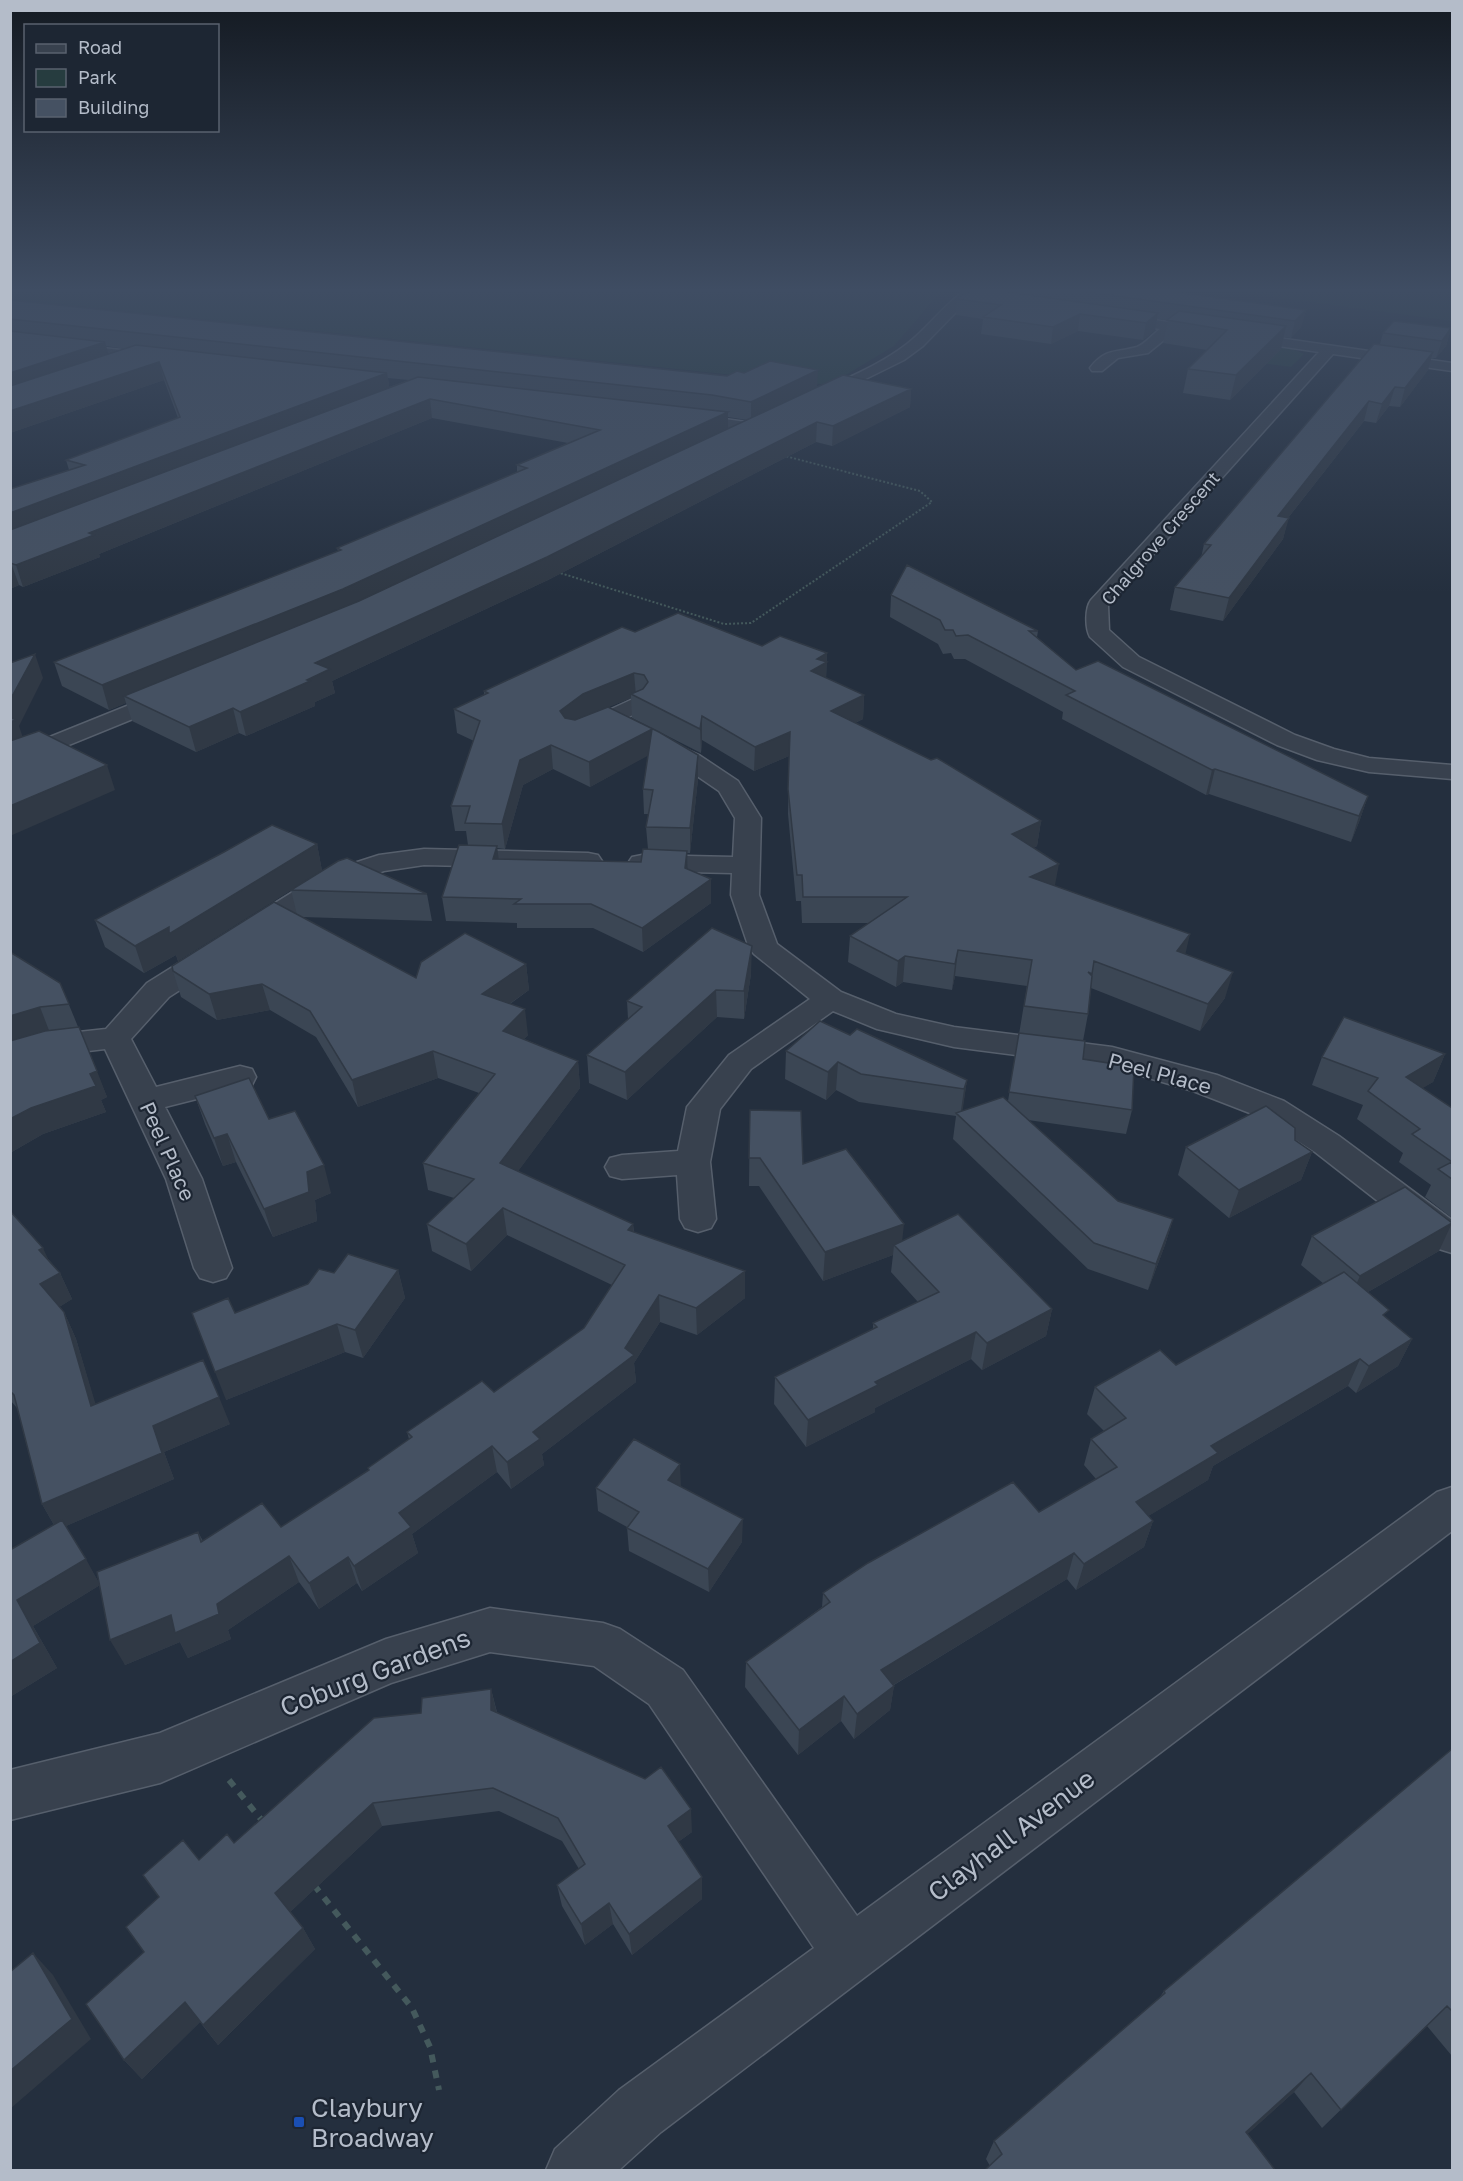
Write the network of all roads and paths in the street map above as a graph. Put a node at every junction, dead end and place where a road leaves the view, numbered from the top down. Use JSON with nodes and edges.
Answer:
{"nodes":[{"id":1,"x":832,"y":390,"type":"edge"},
{"id":2,"x":1293,"y":390,"type":"edge"},
{"id":3,"x":802,"y":404,"type":"edge"},
{"id":4,"x":665,"y":416,"type":"edge"},
{"id":5,"x":772,"y":419,"type":"edge"},
{"id":6,"x":753,"y":428,"type":"junction"},
{"id":7,"x":726,"y":440,"type":"joint"},
{"id":8,"x":550,"y":570,"type":"edge"},
{"id":9,"x":183,"y":690,"type":"edge"},
{"id":10,"x":576,"y":735,"type":"edge"},
{"id":11,"x":10,"y":762,"type":"edge"},
{"id":12,"x":1452,"y":772,"type":"edge"},
{"id":13,"x":746,"y":865,"type":"junction"},
{"id":14,"x":830,"y":999,"type":"junction"},
{"id":15,"x":116,"y":1038,"type":"junction"},
{"id":16,"x":10,"y":1060,"type":"edge"},
{"id":17,"x":240,"y":1077,"type":"dead end"},
{"id":18,"x":145,"y":1101,"type":"junction"},
{"id":19,"x":693,"y":1162,"type":"junction"},
{"id":20,"x":622,"y":1167,"type":"dead end"},
{"id":21,"x":698,"y":1219,"type":"dead end"},
{"id":22,"x":1452,"y":1239,"type":"edge"},
{"id":23,"x":213,"y":1268,"type":"dead end"},
{"id":24,"x":1452,"y":1506,"type":"edge"},
{"id":25,"x":198,"y":1742,"type":"junction"},
{"id":26,"x":10,"y":1795,"type":"edge"},
{"id":27,"x":272,"y":1833,"type":"edge"},
{"id":28,"x":309,"y":1879,"type":"edge"},
{"id":29,"x":851,"y":1955,"type":"junction"},
{"id":30,"x":439,"y":2090,"type":"dead end"},
{"id":31,"x":576,"y":2170,"type":"edge"}],
"edges":[{"from":1,"to":3,"type":"street"},
{"from":2,"to":12,"type":"street","name":"Chalgrove Crescent"},
{"from":4,"to":6,"type":"street"},
{"from":5,"to":6,"type":"street"},
{"from":6,"to":7,"type":"street"},
{"from":7,"to":8,"type":"path"},
{"from":9,"to":11,"type":"street"},
{"from":10,"to":13,"type":"street","name":"Peel Place"},
{"from":13,"to":14,"type":"street","name":"Peel Place"},
{"from":13,"to":15,"type":"street"},
{"from":14,"to":19,"type":"street"},
{"from":14,"to":22,"type":"street","name":"Peel Place"},
{"from":15,"to":16,"type":"street"},
{"from":15,"to":18,"type":"street","name":"Peel Place"},
{"from":17,"to":18,"type":"street"},
{"from":18,"to":23,"type":"street","name":"Peel Place"},
{"from":19,"to":20,"type":"street"},
{"from":19,"to":21,"type":"street"},
{"from":24,"to":29,"type":"street","name":"Clayhall Avenue"},
{"from":25,"to":26,"type":"street","name":"Coburg Gardens"},
{"from":25,"to":27,"type":"path"},
{"from":25,"to":29,"type":"street","name":"Coburg Gardens"},
{"from":28,"to":30,"type":"path"},
{"from":29,"to":31,"type":"street","name":"Clayhall Avenue"}]}
